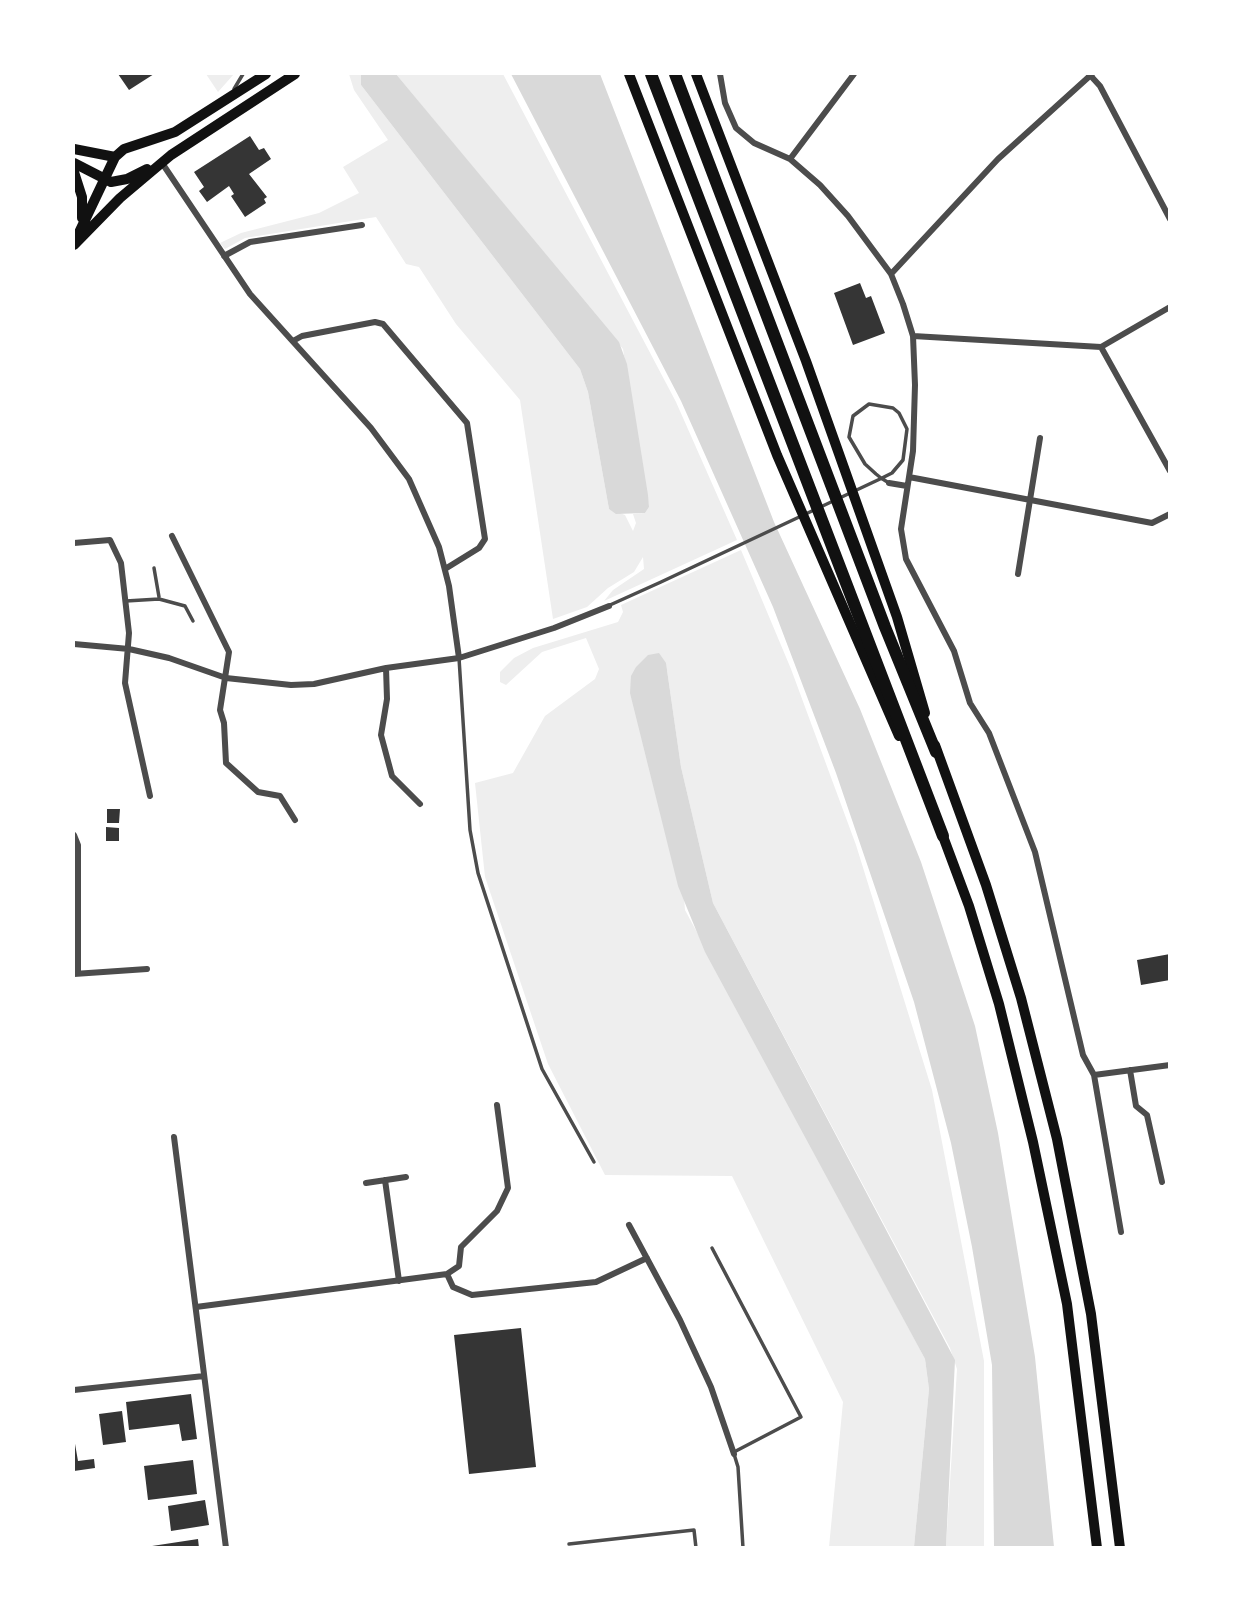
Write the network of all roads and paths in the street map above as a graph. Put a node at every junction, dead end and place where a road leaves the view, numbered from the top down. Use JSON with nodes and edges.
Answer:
{"nodes":[{"id":1,"x":243,"y":74,"type":"edge"},
{"id":2,"x":266,"y":74,"type":"edge"},
{"id":3,"x":295,"y":74,"type":"edge"},
{"id":4,"x":629,"y":74,"type":"edge"},
{"id":5,"x":651,"y":74,"type":"edge"},
{"id":6,"x":675,"y":74,"type":"edge"},
{"id":7,"x":696,"y":74,"type":"edge"},
{"id":8,"x":720,"y":74,"type":"edge"},
{"id":9,"x":853,"y":74,"type":"edge"},
{"id":10,"x":1091,"y":74,"type":"edge"},
{"id":11,"x":225,"y":102,"type":"junction"},
{"id":12,"x":74,"y":149,"type":"edge"},
{"id":13,"x":116,"y":157,"type":"junction"},
{"id":14,"x":166,"y":158,"type":"junction"},
{"id":15,"x":790,"y":159,"type":"junction"},
{"id":16,"x":74,"y":163,"type":"edge"},
{"id":17,"x":74,"y":172,"type":"edge"},
{"id":18,"x":104,"y":180,"type":"junction"},
{"id":19,"x":1170,"y":219,"type":"edge"},
{"id":20,"x":362,"y":226,"type":"dead end"},
{"id":21,"x":74,"y":245,"type":"edge"},
{"id":22,"x":224,"y":256,"type":"junction"},
{"id":23,"x":891,"y":274,"type":"junction"},
{"id":24,"x":1170,"y":307,"type":"edge"},
{"id":25,"x":913,"y":336,"type":"junction"},
{"id":26,"x":293,"y":341,"type":"junction"},
{"id":27,"x":1101,"y":347,"type":"junction"},
{"id":28,"x":1040,"y":438,"type":"dead end"},
{"id":29,"x":1170,"y":471,"type":"edge"},
{"id":30,"x":908,"y":477,"type":"junction"},
{"id":31,"x":889,"y":483,"type":"joint"},
{"id":32,"x":907,"y":486,"type":"junction"},
{"id":33,"x":1028,"y":501,"type":"junction"},
{"id":34,"x":1170,"y":514,"type":"edge"},
{"id":35,"x":172,"y":536,"type":"dead end"},
{"id":36,"x":74,"y":543,"type":"edge"},
{"id":37,"x":154,"y":568,"type":"dead end"},
{"id":38,"x":445,"y":569,"type":"junction"},
{"id":39,"x":1018,"y":574,"type":"dead end"},
{"id":40,"x":159,"y":598,"type":"junction"},
{"id":41,"x":126,"y":601,"type":"junction"},
{"id":42,"x":609,"y":606,"type":"joint"},
{"id":43,"x":193,"y":621,"type":"dead end"},
{"id":44,"x":74,"y":644,"type":"edge"},
{"id":45,"x":129,"y":649,"type":"junction"},
{"id":46,"x":458,"y":658,"type":"junction"},
{"id":47,"x":386,"y":668,"type":"junction"},
{"id":48,"x":226,"y":678,"type":"junction"},
{"id":49,"x":936,"y":752,"type":"junction"},
{"id":50,"x":150,"y":796,"type":"dead end"},
{"id":51,"x":420,"y":804,"type":"dead end"},
{"id":52,"x":295,"y":820,"type":"dead end"},
{"id":53,"x":74,"y":835,"type":"edge"},
{"id":54,"x":943,"y":836,"type":"junction"},
{"id":55,"x":147,"y":969,"type":"dead end"},
{"id":56,"x":76,"y":973,"type":"edge"},
{"id":57,"x":1170,"y":1065,"type":"edge"},
{"id":58,"x":1130,"y":1070,"type":"junction"},
{"id":59,"x":1094,"y":1075,"type":"junction"},
{"id":60,"x":497,"y":1105,"type":"dead end"},
{"id":61,"x":174,"y":1137,"type":"dead end"},
{"id":62,"x":594,"y":1162,"type":"dead end"},
{"id":63,"x":406,"y":1177,"type":"dead end"},
{"id":64,"x":385,"y":1180,"type":"junction"},
{"id":65,"x":1163,"y":1182,"type":"dead end"},
{"id":66,"x":366,"y":1183,"type":"dead end"},
{"id":67,"x":629,"y":1225,"type":"dead end"},
{"id":68,"x":1121,"y":1232,"type":"dead end"},
{"id":69,"x":712,"y":1248,"type":"dead end"},
{"id":70,"x":647,"y":1258,"type":"junction"},
{"id":71,"x":447,"y":1274,"type":"junction"},
{"id":72,"x":399,"y":1281,"type":"junction"},
{"id":73,"x":195,"y":1307,"type":"junction"},
{"id":74,"x":204,"y":1376,"type":"junction"},
{"id":75,"x":74,"y":1390,"type":"edge"},
{"id":76,"x":734,"y":1453,"type":"junction"},
{"id":77,"x":569,"y":1544,"type":"dead end"},
{"id":78,"x":226,"y":1548,"type":"edge"},
{"id":79,"x":696,"y":1548,"type":"edge"},
{"id":80,"x":743,"y":1548,"type":"edge"},
{"id":81,"x":1097,"y":1548,"type":"edge"},
{"id":82,"x":1121,"y":1548,"type":"edge"}],
"edges":[{"from":1,"to":11,"type":"lane"},
{"from":2,"to":11,"type":"main road"},
{"from":3,"to":14,"type":"main road"},
{"from":4,"to":54,"type":"main road"},
{"from":5,"to":54,"type":"highway"},
{"from":6,"to":49,"type":"highway"},
{"from":7,"to":49,"type":"main road"},
{"from":8,"to":15,"type":"street"},
{"from":9,"to":15,"type":"street"},
{"from":10,"to":19,"type":"street"},
{"from":10,"to":23,"type":"street"},
{"from":11,"to":13,"type":"main road"},
{"from":12,"to":13,"type":"main road"},
{"from":13,"to":18,"type":"main road"},
{"from":14,"to":18,"type":"main road"},
{"from":14,"to":21,"type":"main road"},
{"from":14,"to":22,"type":"street"},
{"from":15,"to":23,"type":"street"},
{"from":16,"to":18,"type":"main road"},
{"from":17,"to":21,"type":"main road"},
{"from":18,"to":21,"type":"main road"},
{"from":20,"to":22,"type":"street"},
{"from":22,"to":26,"type":"street"},
{"from":23,"to":25,"type":"street"},
{"from":24,"to":27,"type":"street"},
{"from":25,"to":27,"type":"street"},
{"from":25,"to":30,"type":"street"},
{"from":26,"to":38,"type":"street"},
{"from":26,"to":38,"type":"street"},
{"from":27,"to":29,"type":"street"},
{"from":28,"to":33,"type":"street"},
{"from":30,"to":32,"type":"street"},
{"from":30,"to":33,"type":"street"},
{"from":31,"to":32,"type":"street"},
{"from":31,"to":42,"type":"lane"},
{"from":32,"to":59,"type":"street"},
{"from":33,"to":34,"type":"street"},
{"from":33,"to":39,"type":"street"},
{"from":35,"to":48,"type":"street"},
{"from":36,"to":41,"type":"street"},
{"from":37,"to":40,"type":"lane"},
{"from":38,"to":46,"type":"street"},
{"from":40,"to":41,"type":"lane"},
{"from":40,"to":43,"type":"lane"},
{"from":41,"to":45,"type":"street"},
{"from":42,"to":46,"type":"street"},
{"from":44,"to":45,"type":"street"},
{"from":45,"to":48,"type":"street"},
{"from":45,"to":50,"type":"street"},
{"from":46,"to":47,"type":"street"},
{"from":46,"to":62,"type":"lane"},
{"from":47,"to":48,"type":"street"},
{"from":47,"to":51,"type":"street"},
{"from":48,"to":52,"type":"street"},
{"from":49,"to":82,"type":"main road"},
{"from":53,"to":56,"type":"street"},
{"from":54,"to":81,"type":"main road"},
{"from":55,"to":56,"type":"street"},
{"from":57,"to":58,"type":"street"},
{"from":58,"to":59,"type":"street"},
{"from":58,"to":65,"type":"street"},
{"from":59,"to":68,"type":"street"},
{"from":60,"to":71,"type":"street"},
{"from":61,"to":73,"type":"street"},
{"from":63,"to":64,"type":"street"},
{"from":64,"to":66,"type":"street"},
{"from":64,"to":72,"type":"street"},
{"from":67,"to":70,"type":"street"},
{"from":69,"to":76,"type":"lane"},
{"from":70,"to":71,"type":"street"},
{"from":70,"to":76,"type":"street"},
{"from":71,"to":72,"type":"street"},
{"from":72,"to":73,"type":"street"},
{"from":73,"to":74,"type":"street"},
{"from":74,"to":75,"type":"street"},
{"from":74,"to":78,"type":"street"},
{"from":76,"to":80,"type":"lane"},
{"from":77,"to":79,"type":"lane"}]}
